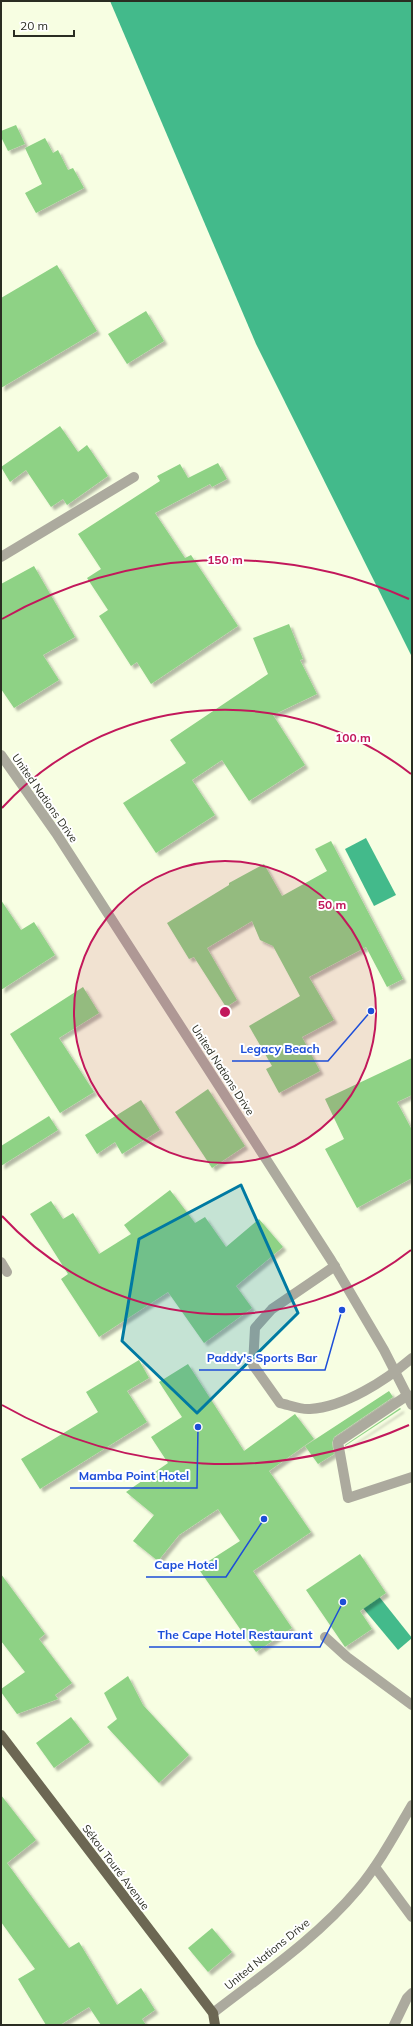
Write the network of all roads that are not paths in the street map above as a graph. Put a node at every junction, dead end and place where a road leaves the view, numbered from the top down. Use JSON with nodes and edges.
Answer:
{"nodes":[{"id":1,"x":134,"y":477,"type":"dead end"},
{"id":2,"x":1,"y":557,"type":"edge"},
{"id":3,"x":1,"y":755,"type":"edge"},
{"id":4,"x":1,"y":1262,"type":"edge"},
{"id":5,"x":335,"y":1266,"type":"junction"},
{"id":6,"x":7,"y":1272,"type":"dead end"},
{"id":7,"x":412,"y":1358,"type":"edge"},
{"id":8,"x":396,"y":1371,"type":"junction"},
{"id":9,"x":408,"y":1395,"type":"junction"},
{"id":10,"x":412,"y":1405,"type":"edge"},
{"id":11,"x":412,"y":1477,"type":"edge"},
{"id":12,"x":325,"y":1637,"type":"dead end"},
{"id":13,"x":412,"y":1705,"type":"edge"},
{"id":14,"x":1,"y":1735,"type":"edge"},
{"id":15,"x":412,"y":1805,"type":"edge"},
{"id":16,"x":375,"y":1866,"type":"junction"},
{"id":17,"x":412,"y":1917,"type":"edge"},
{"id":18,"x":412,"y":1993,"type":"edge"},
{"id":19,"x":213,"y":2013,"type":"junction"},
{"id":20,"x":216,"y":2025,"type":"edge"},
{"id":21,"x":394,"y":2025,"type":"edge"}],
"edges":[{"from":1,"to":2,"type":"street"},
{"from":3,"to":5,"type":"street","name":"United Nations Drive"},
{"from":4,"to":6,"type":"street"},
{"from":5,"to":8,"type":"street","name":"United Nations Drive"},
{"from":5,"to":8,"type":"street"},
{"from":7,"to":8,"type":"street"},
{"from":8,"to":9,"type":"street","name":"United Nations Drive"},
{"from":9,"to":10,"type":"street","name":"United Nations Drive"},
{"from":9,"to":11,"type":"street"},
{"from":12,"to":13,"type":"street"},
{"from":14,"to":19,"type":"main road","name":"Sékou Touré Avenue"},
{"from":15,"to":16,"type":"street","name":"United Nations Drive"},
{"from":16,"to":17,"type":"street"},
{"from":16,"to":19,"type":"street","name":"United Nations Drive"},
{"from":18,"to":21,"type":"street"},
{"from":19,"to":20,"type":"main road"}]}
